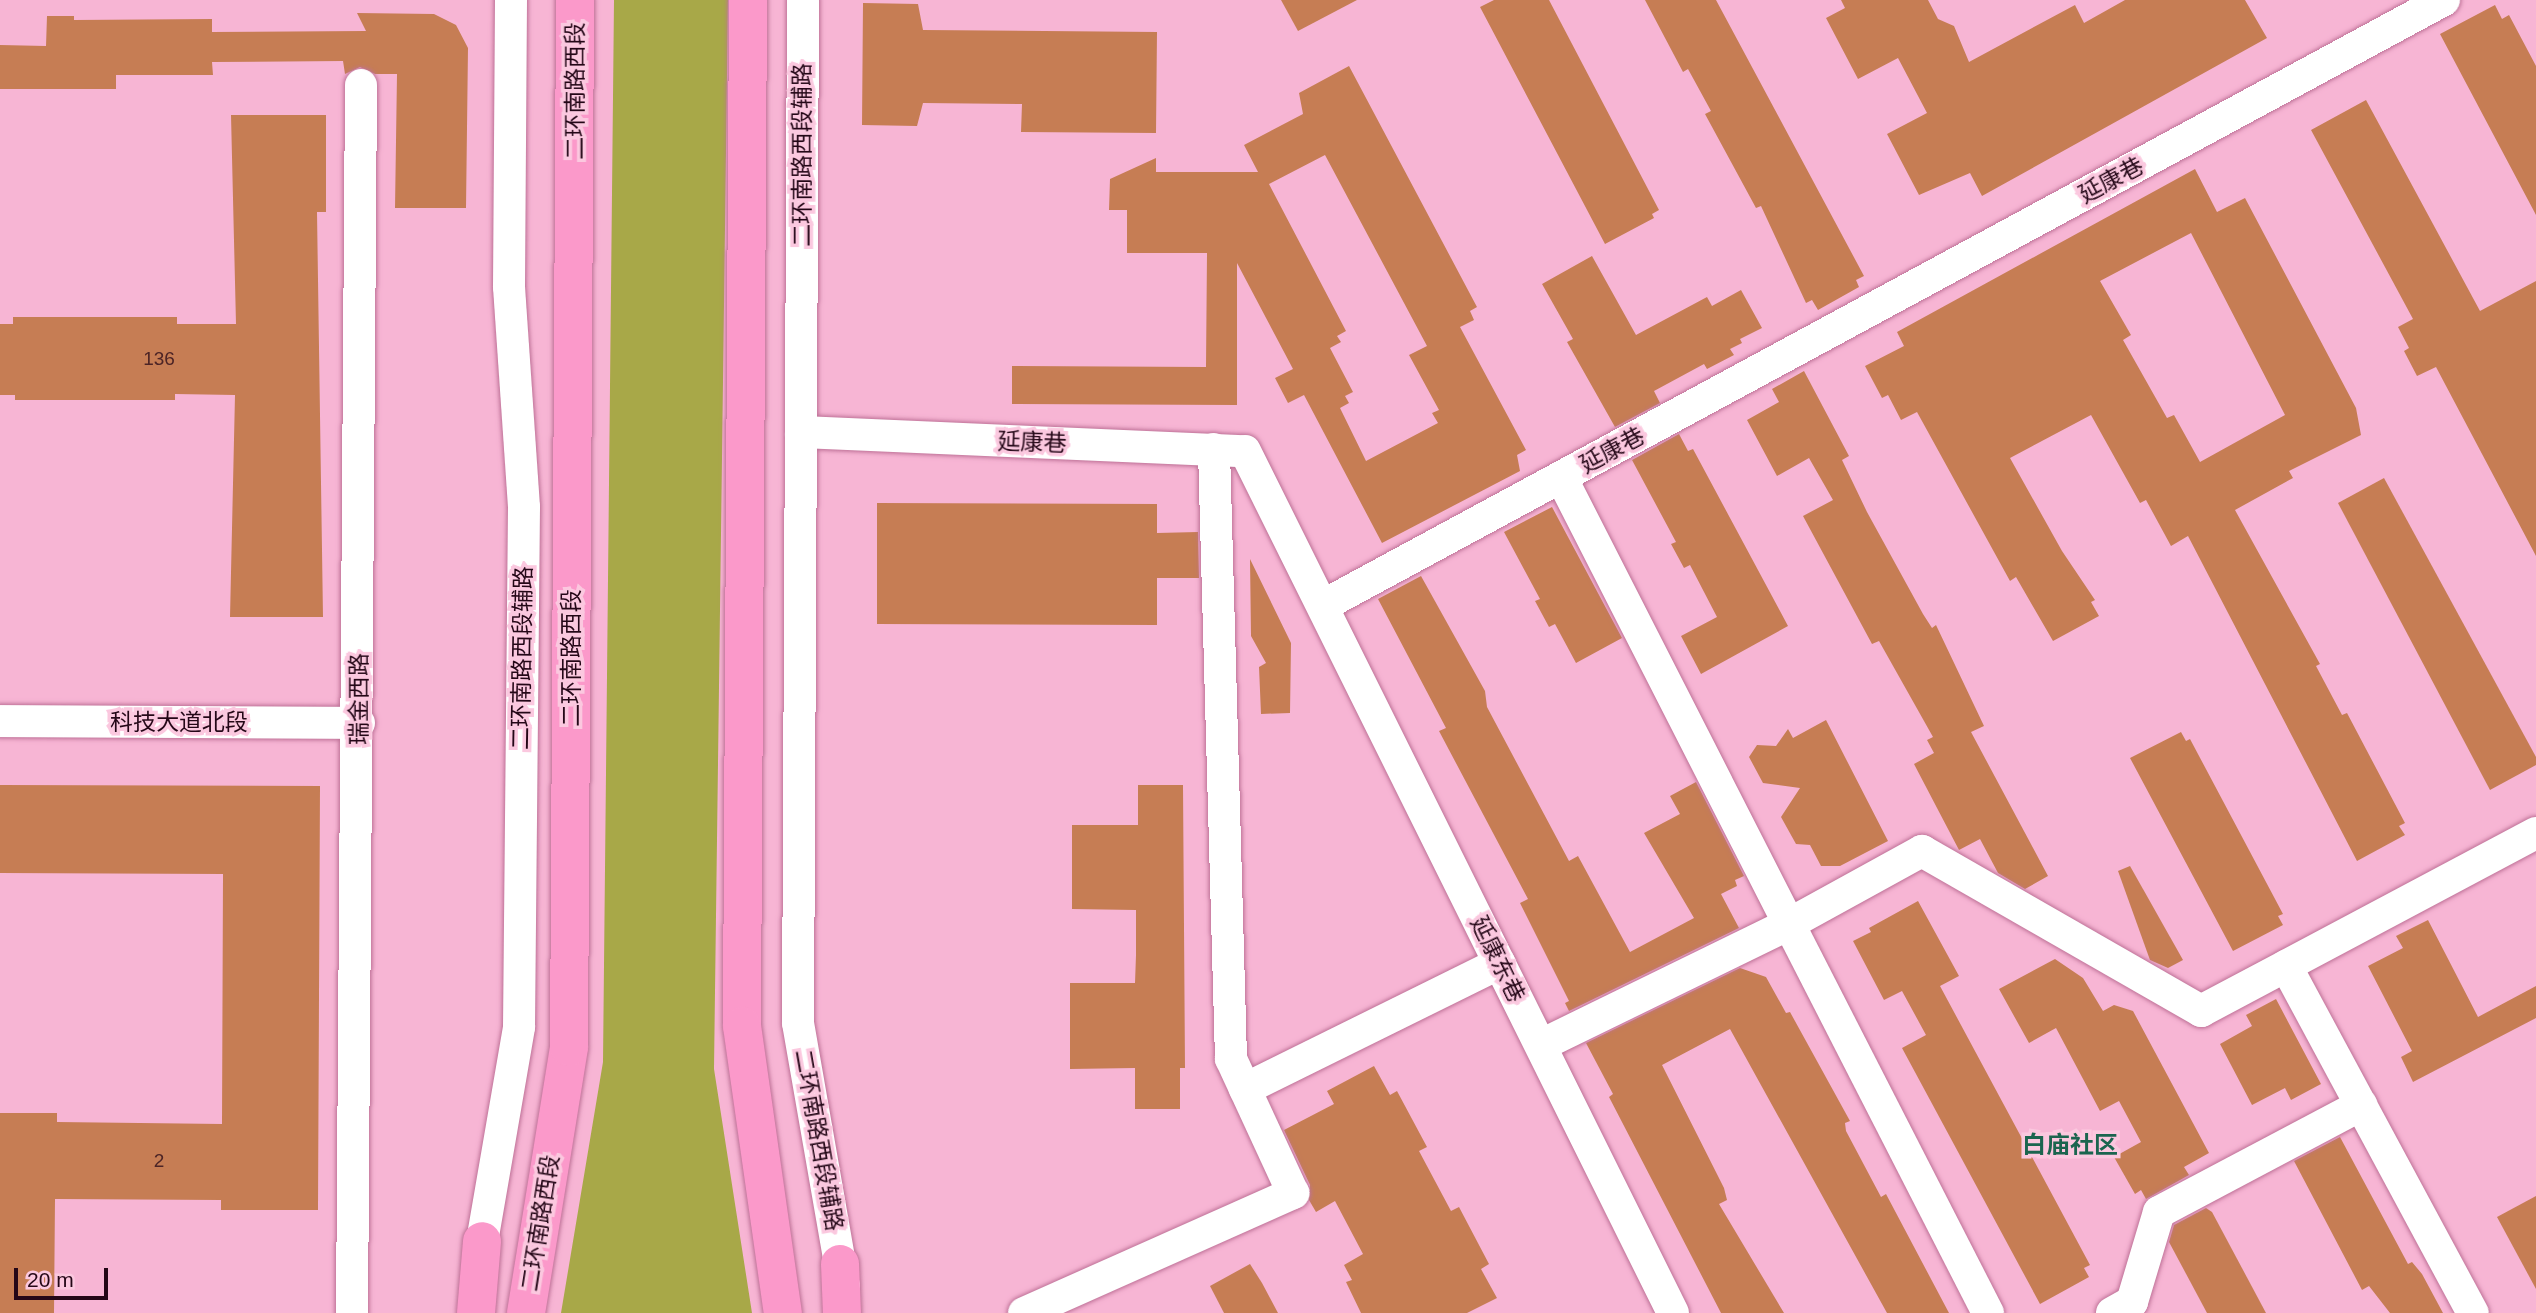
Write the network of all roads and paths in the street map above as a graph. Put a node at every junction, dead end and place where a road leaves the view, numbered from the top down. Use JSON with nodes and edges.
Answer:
{"nodes":[{"id":1,"x":511,"y":0,"type":"edge"},
{"id":2,"x":575,"y":0,"type":"edge"},
{"id":3,"x":748,"y":0,"type":"edge"},
{"id":4,"x":803,"y":0,"type":"edge"},
{"id":5,"x":2444,"y":0,"type":"edge"},
{"id":6,"x":361,"y":85,"type":"dead end"},
{"id":7,"x":801,"y":432,"type":"junction"},
{"id":8,"x":1214,"y":449,"type":"junction"},
{"id":9,"x":1561,"y":477,"type":"junction"},
{"id":10,"x":1324,"y":606,"type":"junction"},
{"id":11,"x":0,"y":721,"type":"edge"},
{"id":12,"x":359,"y":723,"type":"junction"},
{"id":13,"x":2536,"y":833,"type":"edge"},
{"id":14,"x":1789,"y":924,"type":"junction"},
{"id":15,"x":1500,"y":964,"type":"junction"},
{"id":16,"x":2286,"y":966,"type":"junction"},
{"id":17,"x":1541,"y":1045,"type":"junction"},
{"id":18,"x":1245,"y":1089,"type":"junction"},
{"id":19,"x":2361,"y":1105,"type":"junction"},
{"id":20,"x":773,"y":1239,"type":"junction"},
{"id":21,"x":482,"y":1241,"type":"junction"},
{"id":22,"x":533,"y":1259,"type":"junction"},
{"id":23,"x":840,"y":1264,"type":"junction"},
{"id":24,"x":352,"y":1313,"type":"edge"},
{"id":25,"x":470,"y":1313,"type":"edge"},
{"id":26,"x":476,"y":1313,"type":"edge"},
{"id":27,"x":520,"y":1313,"type":"edge"},
{"id":28,"x":526,"y":1313,"type":"edge"},
{"id":29,"x":783,"y":1313,"type":"edge"},
{"id":30,"x":793,"y":1313,"type":"edge"},
{"id":31,"x":842,"y":1313,"type":"edge"},
{"id":32,"x":849,"y":1313,"type":"edge"},
{"id":33,"x":1024,"y":1313,"type":"edge"},
{"id":34,"x":1673,"y":1313,"type":"edge"},
{"id":35,"x":1988,"y":1313,"type":"edge"},
{"id":36,"x":2112,"y":1313,"type":"edge"},
{"id":37,"x":2473,"y":1313,"type":"edge"}],
"edges":[{"from":1,"to":21,"type":"street","name":"二环南路西段辅路"},
{"from":2,"to":22,"type":"highway","name":"二环南路西段"},
{"from":3,"to":20,"type":"highway"},
{"from":4,"to":7,"type":"street","name":"二环南路西段辅路"},
{"from":5,"to":9,"type":"street","name":"延康巷"},
{"from":6,"to":12,"type":"street","name":"瑞金西路"},
{"from":7,"to":8,"type":"street","name":"延康巷"},
{"from":7,"to":23,"type":"street","name":"二环南路西段辅路"},
{"from":8,"to":10,"type":"street","name":"延康巷"},
{"from":8,"to":18,"type":"street"},
{"from":9,"to":10,"type":"street","name":"延康巷"},
{"from":9,"to":14,"type":"street"},
{"from":10,"to":15,"type":"street","name":"延康东巷"},
{"from":11,"to":12,"type":"street","name":"科技大道北段"},
{"from":12,"to":24,"type":"street","name":"瑞金西路"},
{"from":13,"to":16,"type":"street"},
{"from":14,"to":16,"type":"street"},
{"from":14,"to":17,"type":"street"},
{"from":14,"to":35,"type":"street"},
{"from":15,"to":17,"type":"street","name":"延康东巷"},
{"from":15,"to":18,"type":"street"},
{"from":16,"to":19,"type":"street"},
{"from":17,"to":34,"type":"street","name":"延康东巷"},
{"from":18,"to":33,"type":"street"},
{"from":19,"to":36,"type":"street"},
{"from":19,"to":37,"type":"street"},
{"from":20,"to":29,"type":"highway"},
{"from":20,"to":30,"type":"highway"},
{"from":21,"to":25,"type":"street","name":"二环南路西段辅路"},
{"from":21,"to":26,"type":"highway"},
{"from":22,"to":27,"type":"highway"},
{"from":22,"to":28,"type":"highway","name":"二环南路西段"},
{"from":23,"to":31,"type":"highway"},
{"from":23,"to":32,"type":"street","name":"二环南路西段辅路"}]}
